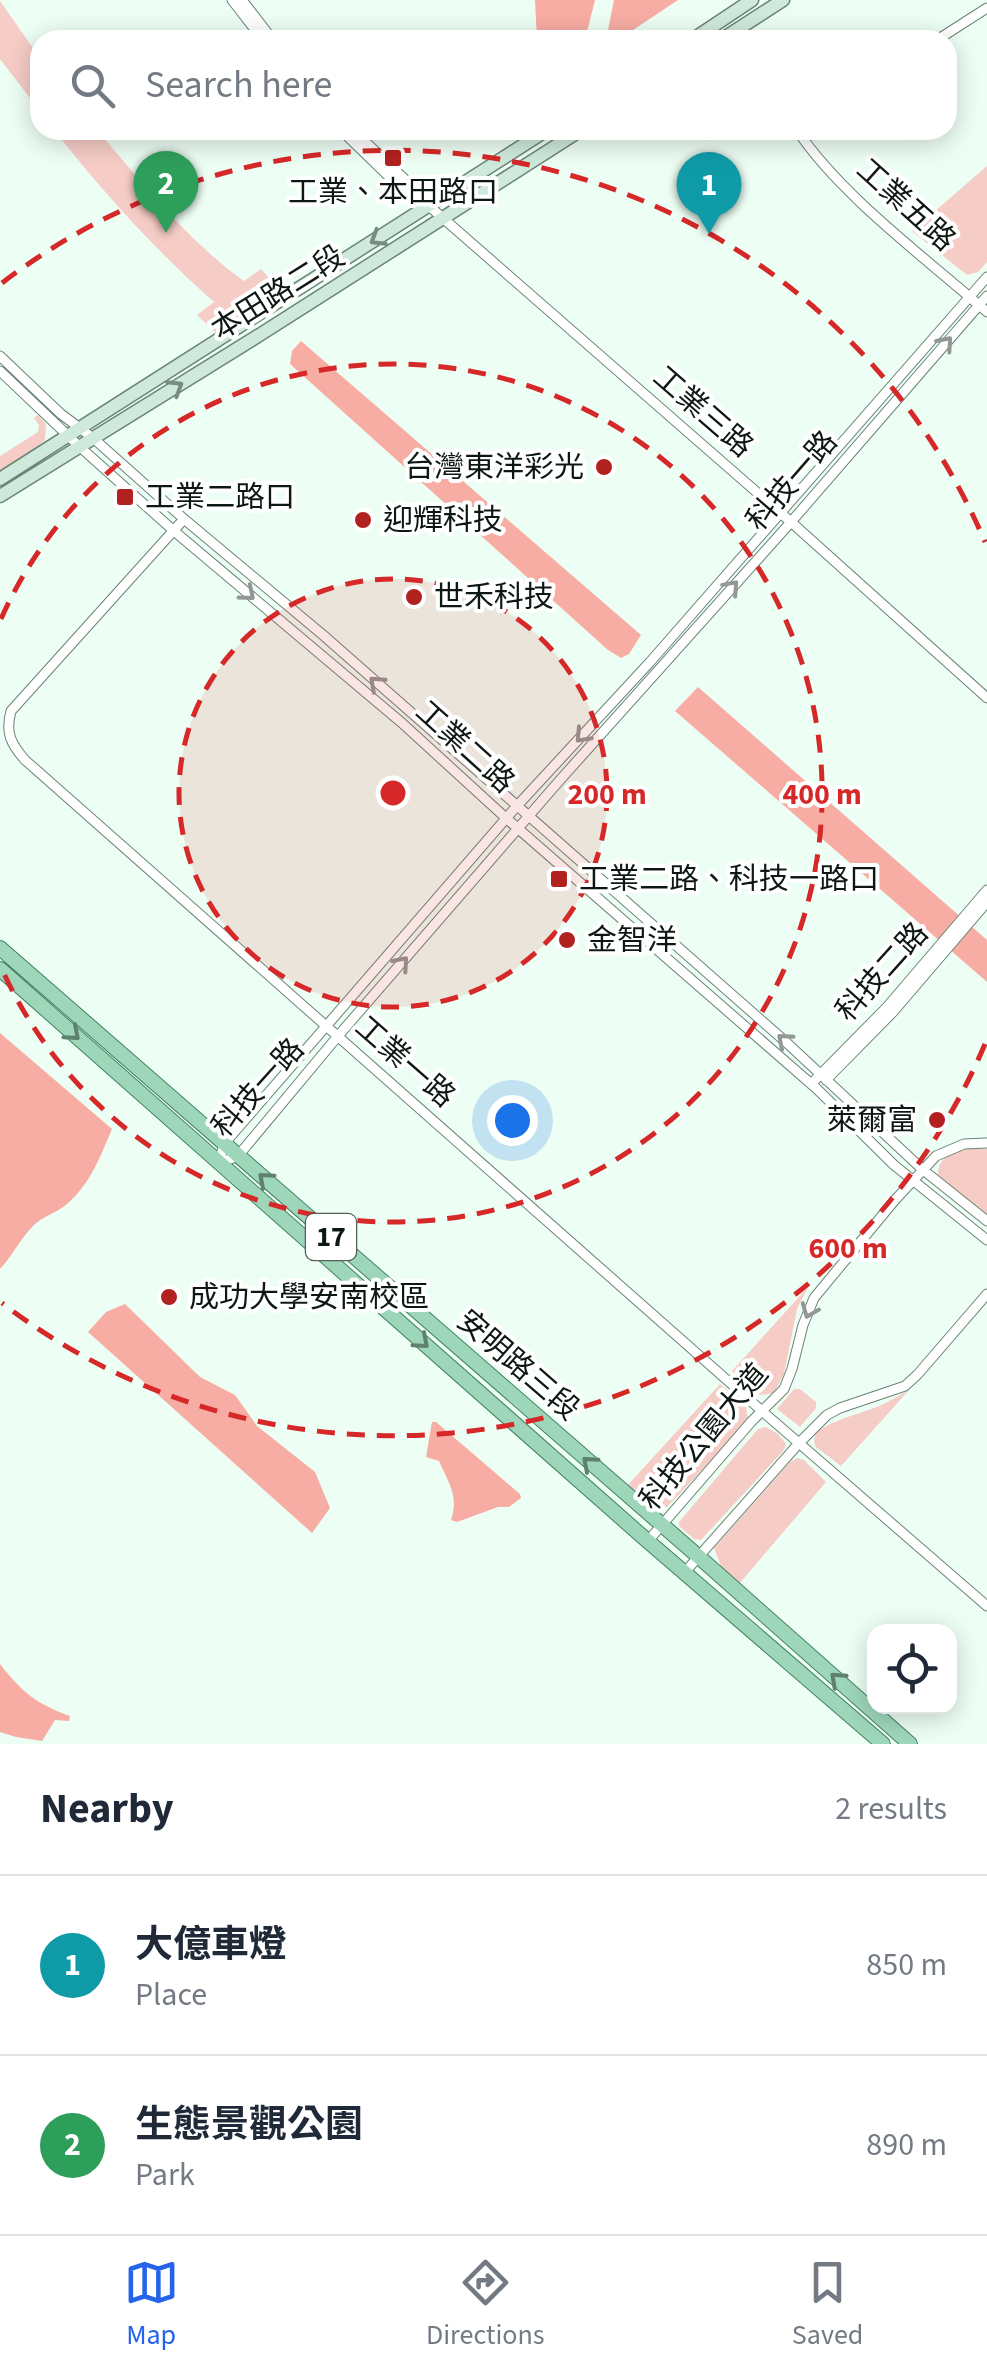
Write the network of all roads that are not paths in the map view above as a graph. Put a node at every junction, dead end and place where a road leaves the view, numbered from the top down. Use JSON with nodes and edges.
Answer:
{"nodes":[{"id":1,"x":232,"y":0,"type":"edge"},
{"id":2,"x":752,"y":0,"type":"edge"},
{"id":3,"x":783,"y":0,"type":"edge"},
{"id":4,"x":244,"y":7,"type":"edge"},
{"id":5,"x":987,"y":8,"type":"edge"},
{"id":6,"x":257,"y":30,"type":"edge"},
{"id":7,"x":264,"y":30,"type":"edge"},
{"id":8,"x":730,"y":30,"type":"edge"},
{"id":9,"x":733,"y":30,"type":"edge"},
{"id":10,"x":953,"y":30,"type":"edge"},
{"id":11,"x":359,"y":140,"type":"edge"},
{"id":12,"x":531,"y":140,"type":"edge"},
{"id":13,"x":565,"y":140,"type":"edge"},
{"id":14,"x":804,"y":140,"type":"edge"},
{"id":15,"x":429,"y":206,"type":"junction"},
{"id":16,"x":443,"y":218,"type":"junction"},
{"id":17,"x":987,"y":277,"type":"edge"},
{"id":18,"x":970,"y":296,"type":"junction"},
{"id":19,"x":987,"y":296,"type":"edge"},
{"id":20,"x":983,"y":308,"type":"edge"},
{"id":21,"x":0,"y":356,"type":"edge"},
{"id":22,"x":0,"y":370,"type":"edge"},
{"id":23,"x":74,"y":432,"type":"junction"},
{"id":24,"x":93,"y":438,"type":"junction"},
{"id":25,"x":80,"y":446,"type":"junction"},
{"id":26,"x":0,"y":479,"type":"edge"},
{"id":27,"x":0,"y":496,"type":"edge"},
{"id":28,"x":780,"y":513,"type":"junction"},
{"id":29,"x":184,"y":519,"type":"junction"},
{"id":30,"x":790,"y":522,"type":"junction"},
{"id":31,"x":174,"y":531,"type":"junction"},
{"id":32,"x":987,"y":698,"type":"edge"},
{"id":33,"x":516,"y":807,"type":"junction"},
{"id":34,"x":528,"y":817,"type":"junction"},
{"id":35,"x":507,"y":819,"type":"junction"},
{"id":36,"x":518,"y":829,"type":"junction"},
{"id":37,"x":987,"y":890,"type":"edge"},
{"id":38,"x":987,"y":902,"type":"edge"},
{"id":39,"x":0,"y":948,"type":"edge"},
{"id":40,"x":0,"y":969,"type":"edge"},
{"id":41,"x":326,"y":1026,"type":"junction"},
{"id":42,"x":338,"y":1036,"type":"junction"},
{"id":43,"x":825,"y":1076,"type":"junction"},
{"id":44,"x":814,"y":1086,"type":"junction"},
{"id":45,"x":984,"y":1143,"type":"edge"},
{"id":46,"x":224,"y":1144,"type":"junction"},
{"id":47,"x":238,"y":1156,"type":"junction"},
{"id":48,"x":219,"y":1163,"type":"junction"},
{"id":49,"x":922,"y":1169,"type":"junction"},
{"id":50,"x":912,"y":1180,"type":"junction"},
{"id":51,"x":987,"y":1221,"type":"edge"},
{"id":52,"x":987,"y":1240,"type":"edge"},
{"id":53,"x":987,"y":1294,"type":"edge"},
{"id":54,"x":762,"y":1411,"type":"junction"},
{"id":55,"x":800,"y":1442,"type":"junction"},
{"id":56,"x":662,"y":1527,"type":"junction"},
{"id":57,"x":648,"y":1541,"type":"junction"},
{"id":58,"x":698,"y":1556,"type":"junction"},
{"id":59,"x":685,"y":1572,"type":"junction"},
{"id":60,"x":987,"y":1606,"type":"edge"},
{"id":61,"x":884,"y":1744,"type":"edge"},
{"id":62,"x":910,"y":1744,"type":"edge"}],
"edges":[{"from":1,"to":4,"type":"street"},
{"from":2,"to":8,"type":"street"},
{"from":3,"to":9,"type":"street"},
{"from":4,"to":6,"type":"street"},
{"from":4,"to":7,"type":"street"},
{"from":5,"to":10,"type":"street"},
{"from":11,"to":15,"type":"street","name":"工業三路"},
{"from":12,"to":15,"type":"street","name":"本田路二段"},
{"from":13,"to":16,"type":"street","name":"本田路二段"},
{"from":14,"to":18,"type":"street","name":"工業五路"},
{"from":15,"to":16,"type":"street","name":"工業三路"},
{"from":15,"to":23,"type":"street","name":"本田路二段","one_way":true},
{"from":24,"to":16,"type":"street","name":"本田路二段","one_way":true},
{"from":16,"to":28,"type":"street","name":"工業三路"},
{"from":17,"to":18,"type":"street","name":"科技一路"},
{"from":18,"to":20,"type":"street","name":"工業五路"},
{"from":18,"to":28,"type":"street","name":"科技一路"},
{"from":19,"to":20,"type":"street","name":"科技一路"},
{"from":30,"to":20,"type":"street","name":"科技一路","one_way":true},
{"from":21,"to":23,"type":"street","name":"工業二路"},
{"from":22,"to":23,"type":"street","name":"工業二路"},
{"from":23,"to":24,"type":"street","name":"工業二路"},
{"from":23,"to":25,"type":"street","name":"工業二路"},
{"from":23,"to":26,"type":"street","name":"本田路二段"},
{"from":24,"to":25,"type":"street","name":"本田路二段"},
{"from":24,"to":29,"type":"street","name":"工業二路"},
{"from":25,"to":27,"type":"street","name":"本田路二段"},
{"from":25,"to":31,"type":"street","name":"工業二路"},
{"from":28,"to":30,"type":"street","name":"工業三路"},
{"from":28,"to":33,"type":"street","name":"科技一路","one_way":true},
{"from":29,"to":31,"type":"street","name":"工業一路"},
{"from":33,"to":29,"type":"street","name":"工業二路","one_way":true},
{"from":30,"to":32,"type":"street","name":"工業三路"},
{"from":34,"to":30,"type":"street","name":"科技一路","one_way":true},
{"from":31,"to":35,"type":"street","name":"工業二路","one_way":true},
{"from":31,"to":41,"type":"street","name":"工業一路"},
{"from":33,"to":34,"type":"street","name":"工業二路"},
{"from":33,"to":35,"type":"street","name":"科技一路"},
{"from":34,"to":36,"type":"street","name":"科技一路"},
{"from":43,"to":34,"type":"street","name":"工業二路","one_way":true},
{"from":35,"to":36,"type":"street","name":"工業二路"},
{"from":35,"to":41,"type":"street","name":"科技一路"},
{"from":42,"to":36,"type":"street","name":"科技一路","one_way":true},
{"from":36,"to":44,"type":"street","name":"工業二路"},
{"from":37,"to":43,"type":"street","name":"科技二路"},
{"from":38,"to":43,"type":"street","name":"科技二路"},
{"from":39,"to":46,"type":"main road","name":"安明路三段","number":"17"},
{"from":40,"to":48,"type":"main road","name":"安明路三段","number":"17","one_way":true},
{"from":41,"to":42,"type":"street","name":"工業一路"},
{"from":41,"to":46,"type":"street","name":"科技一路"},
{"from":42,"to":47,"type":"street","name":"科技一路"},
{"from":42,"to":54,"type":"street","name":"工業一路"},
{"from":43,"to":44,"type":"street","name":"科技二路"},
{"from":43,"to":49,"type":"street","name":"工業二路"},
{"from":44,"to":50,"type":"street","name":"工業二路"},
{"from":45,"to":49,"type":"street","name":"科技公園大道"},
{"from":46,"to":47,"type":"main road","name":"安明路三段","number":"17"},
{"from":46,"to":48,"type":"street","name":"科技一路"},
{"from":47,"to":48,"type":"street","name":"科技一路"},
{"from":56,"to":47,"type":"main road","name":"安明路三段","number":"17","one_way":true},
{"from":48,"to":57,"type":"main road","name":"安明路三段","number":"17","one_way":true},
{"from":49,"to":50,"type":"street","name":"科技公園大道"},
{"from":49,"to":51,"type":"street","name":"工業二路"},
{"from":50,"to":52,"type":"street","name":"工業二路"},
{"from":50,"to":54,"type":"street","name":"科技公園大道","one_way":true},
{"from":53,"to":55,"type":"street"},
{"from":54,"to":55,"type":"street","name":"工業一路"},
{"from":54,"to":56,"type":"street","name":"科技公園大道"},
{"from":55,"to":58,"type":"street"},
{"from":55,"to":60,"type":"street","name":"工業一路"},
{"from":56,"to":57,"type":"street","name":"科技公園大道"},
{"from":56,"to":58,"type":"main road","name":"安明路三段","number":"17"},
{"from":57,"to":59,"type":"main road","name":"安明路三段","number":"17"},
{"from":58,"to":59,"type":"street"},
{"from":62,"to":58,"type":"main road","name":"安明路三段","number":"17","one_way":true},
{"from":59,"to":61,"type":"main road","name":"安明路三段","number":"17"}]}
